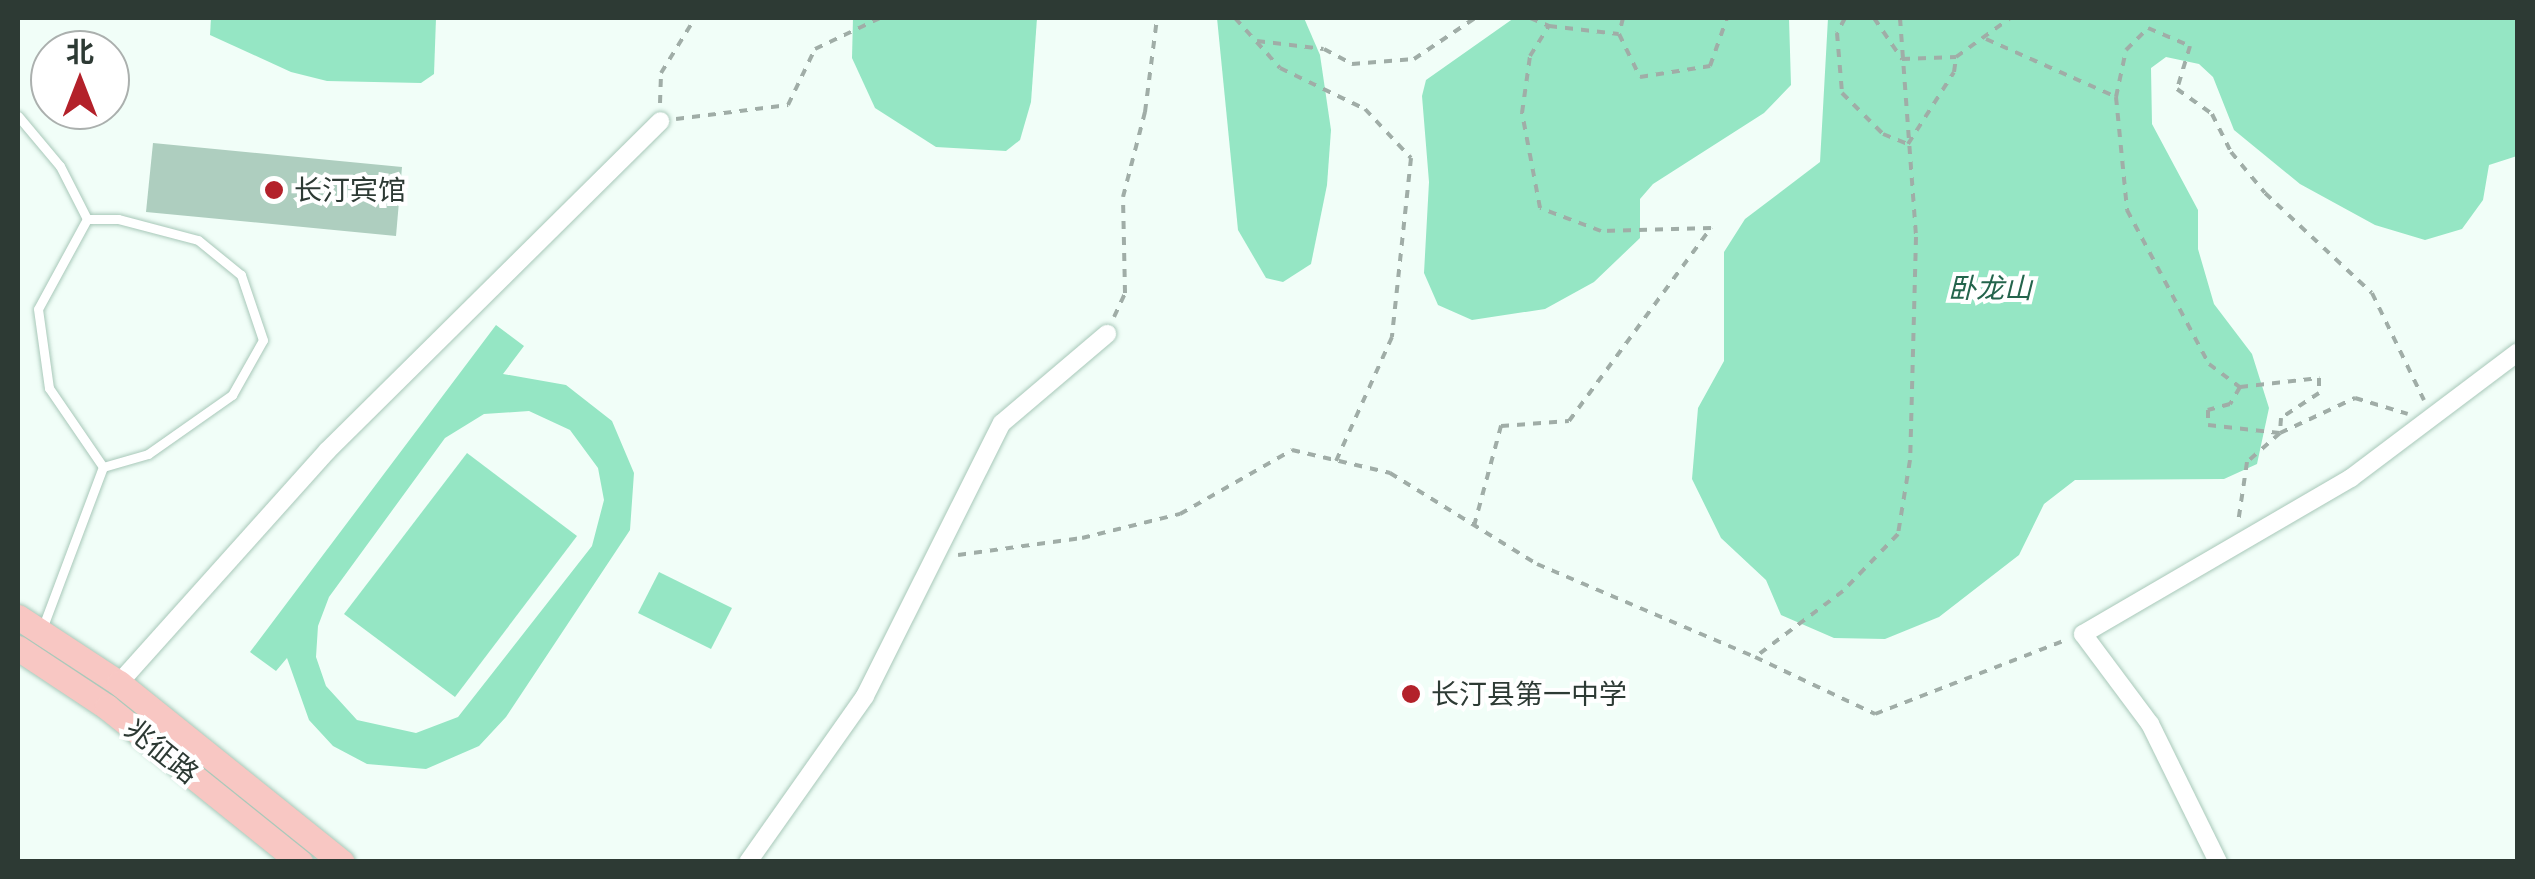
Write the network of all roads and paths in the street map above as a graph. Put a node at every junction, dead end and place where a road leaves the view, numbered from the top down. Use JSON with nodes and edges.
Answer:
{"nodes":[{"id":1,"x":696,"y":18,"type":"edge"},
{"id":2,"x":880,"y":18,"type":"edge"},
{"id":3,"x":1157,"y":18,"type":"edge"},
{"id":4,"x":1235,"y":18,"type":"edge"},
{"id":5,"x":1475,"y":18,"type":"edge"},
{"id":6,"x":1530,"y":18,"type":"edge"},
{"id":7,"x":1623,"y":18,"type":"edge"},
{"id":8,"x":1726,"y":18,"type":"edge"},
{"id":9,"x":1845,"y":18,"type":"edge"},
{"id":10,"x":1874,"y":18,"type":"edge"},
{"id":11,"x":1900,"y":18,"type":"edge"},
{"id":12,"x":2010,"y":18,"type":"edge"},
{"id":13,"x":1549,"y":26,"type":"junction"},
{"id":14,"x":1619,"y":34,"type":"junction"},
{"id":15,"x":1986,"y":38,"type":"junction"},
{"id":16,"x":1256,"y":41,"type":"junction"},
{"id":17,"x":1956,"y":57,"type":"junction"},
{"id":18,"x":1902,"y":60,"type":"junction"},
{"id":19,"x":2116,"y":97,"type":"junction"},
{"id":20,"x":18,"y":116,"type":"edge"},
{"id":21,"x":660,"y":121,"type":"junction"},
{"id":22,"x":1908,"y":144,"type":"junction"},
{"id":23,"x":86,"y":219,"type":"junction"},
{"id":24,"x":1106,"y":334,"type":"joint"},
{"id":25,"x":2518,"y":352,"type":"edge"},
{"id":26,"x":2240,"y":387,"type":"junction"},
{"id":27,"x":2426,"y":421,"type":"junction"},
{"id":28,"x":2280,"y":433,"type":"junction"},
{"id":29,"x":1336,"y":460,"type":"junction"},
{"id":30,"x":102,"y":468,"type":"junction"},
{"id":31,"x":1474,"y":526,"type":"junction"},
{"id":32,"x":2235,"y":545,"type":"junction"},
{"id":33,"x":933,"y":559,"type":"junction"},
{"id":34,"x":18,"y":617,"type":"edge"},
{"id":35,"x":42,"y":630,"type":"junction"},
{"id":36,"x":2082,"y":634,"type":"junction"},
{"id":37,"x":18,"y":648,"type":"edge"},
{"id":38,"x":1755,"y":657,"type":"junction"},
{"id":39,"x":119,"y":683,"type":"junction"},
{"id":40,"x":300,"y":862,"type":"edge"},
{"id":41,"x":342,"y":862,"type":"edge"},
{"id":42,"x":748,"y":862,"type":"edge"},
{"id":43,"x":2218,"y":862,"type":"edge"}],
"edges":[{"from":1,"to":21,"type":"path"},
{"from":2,"to":21,"type":"path"},
{"from":3,"to":24,"type":"path"},
{"from":4,"to":16,"type":"path"},
{"from":5,"to":16,"type":"path"},
{"from":6,"to":13,"type":"path"},
{"from":7,"to":14,"type":"path"},
{"from":8,"to":14,"type":"path"},
{"from":9,"to":22,"type":"path"},
{"from":10,"to":18,"type":"path"},
{"from":11,"to":18,"type":"path"},
{"from":12,"to":15,"type":"path"},
{"from":13,"to":14,"type":"path"},
{"from":13,"to":31,"type":"path"},
{"from":15,"to":17,"type":"path"},
{"from":15,"to":19,"type":"path"},
{"from":16,"to":29,"type":"path"},
{"from":17,"to":18,"type":"path"},
{"from":17,"to":22,"type":"path"},
{"from":18,"to":22,"type":"path"},
{"from":19,"to":26,"type":"path"},
{"from":19,"to":27,"type":"path"},
{"from":20,"to":23,"type":"lane"},
{"from":21,"to":39,"type":"street"},
{"from":22,"to":38,"type":"path"},
{"from":23,"to":30,"type":"lane"},
{"from":23,"to":30,"type":"lane"},
{"from":24,"to":33,"type":"street"},
{"from":25,"to":27,"type":"street"},
{"from":26,"to":28,"type":"path"},
{"from":26,"to":28,"type":"path"},
{"from":27,"to":28,"type":"path"},
{"from":27,"to":32,"type":"street"},
{"from":28,"to":32,"type":"path"},
{"from":29,"to":31,"type":"path"},
{"from":29,"to":33,"type":"path"},
{"from":30,"to":35,"type":"lane"},
{"from":31,"to":38,"type":"path"},
{"from":32,"to":36,"type":"street"},
{"from":33,"to":42,"type":"street"},
{"from":34,"to":35,"type":"main road"},
{"from":35,"to":39,"type":"main road"},
{"from":36,"to":38,"type":"path"},
{"from":36,"to":43,"type":"street"},
{"from":37,"to":40,"type":"main road","name":"兆征路"},
{"from":39,"to":41,"type":"main road"}]}
